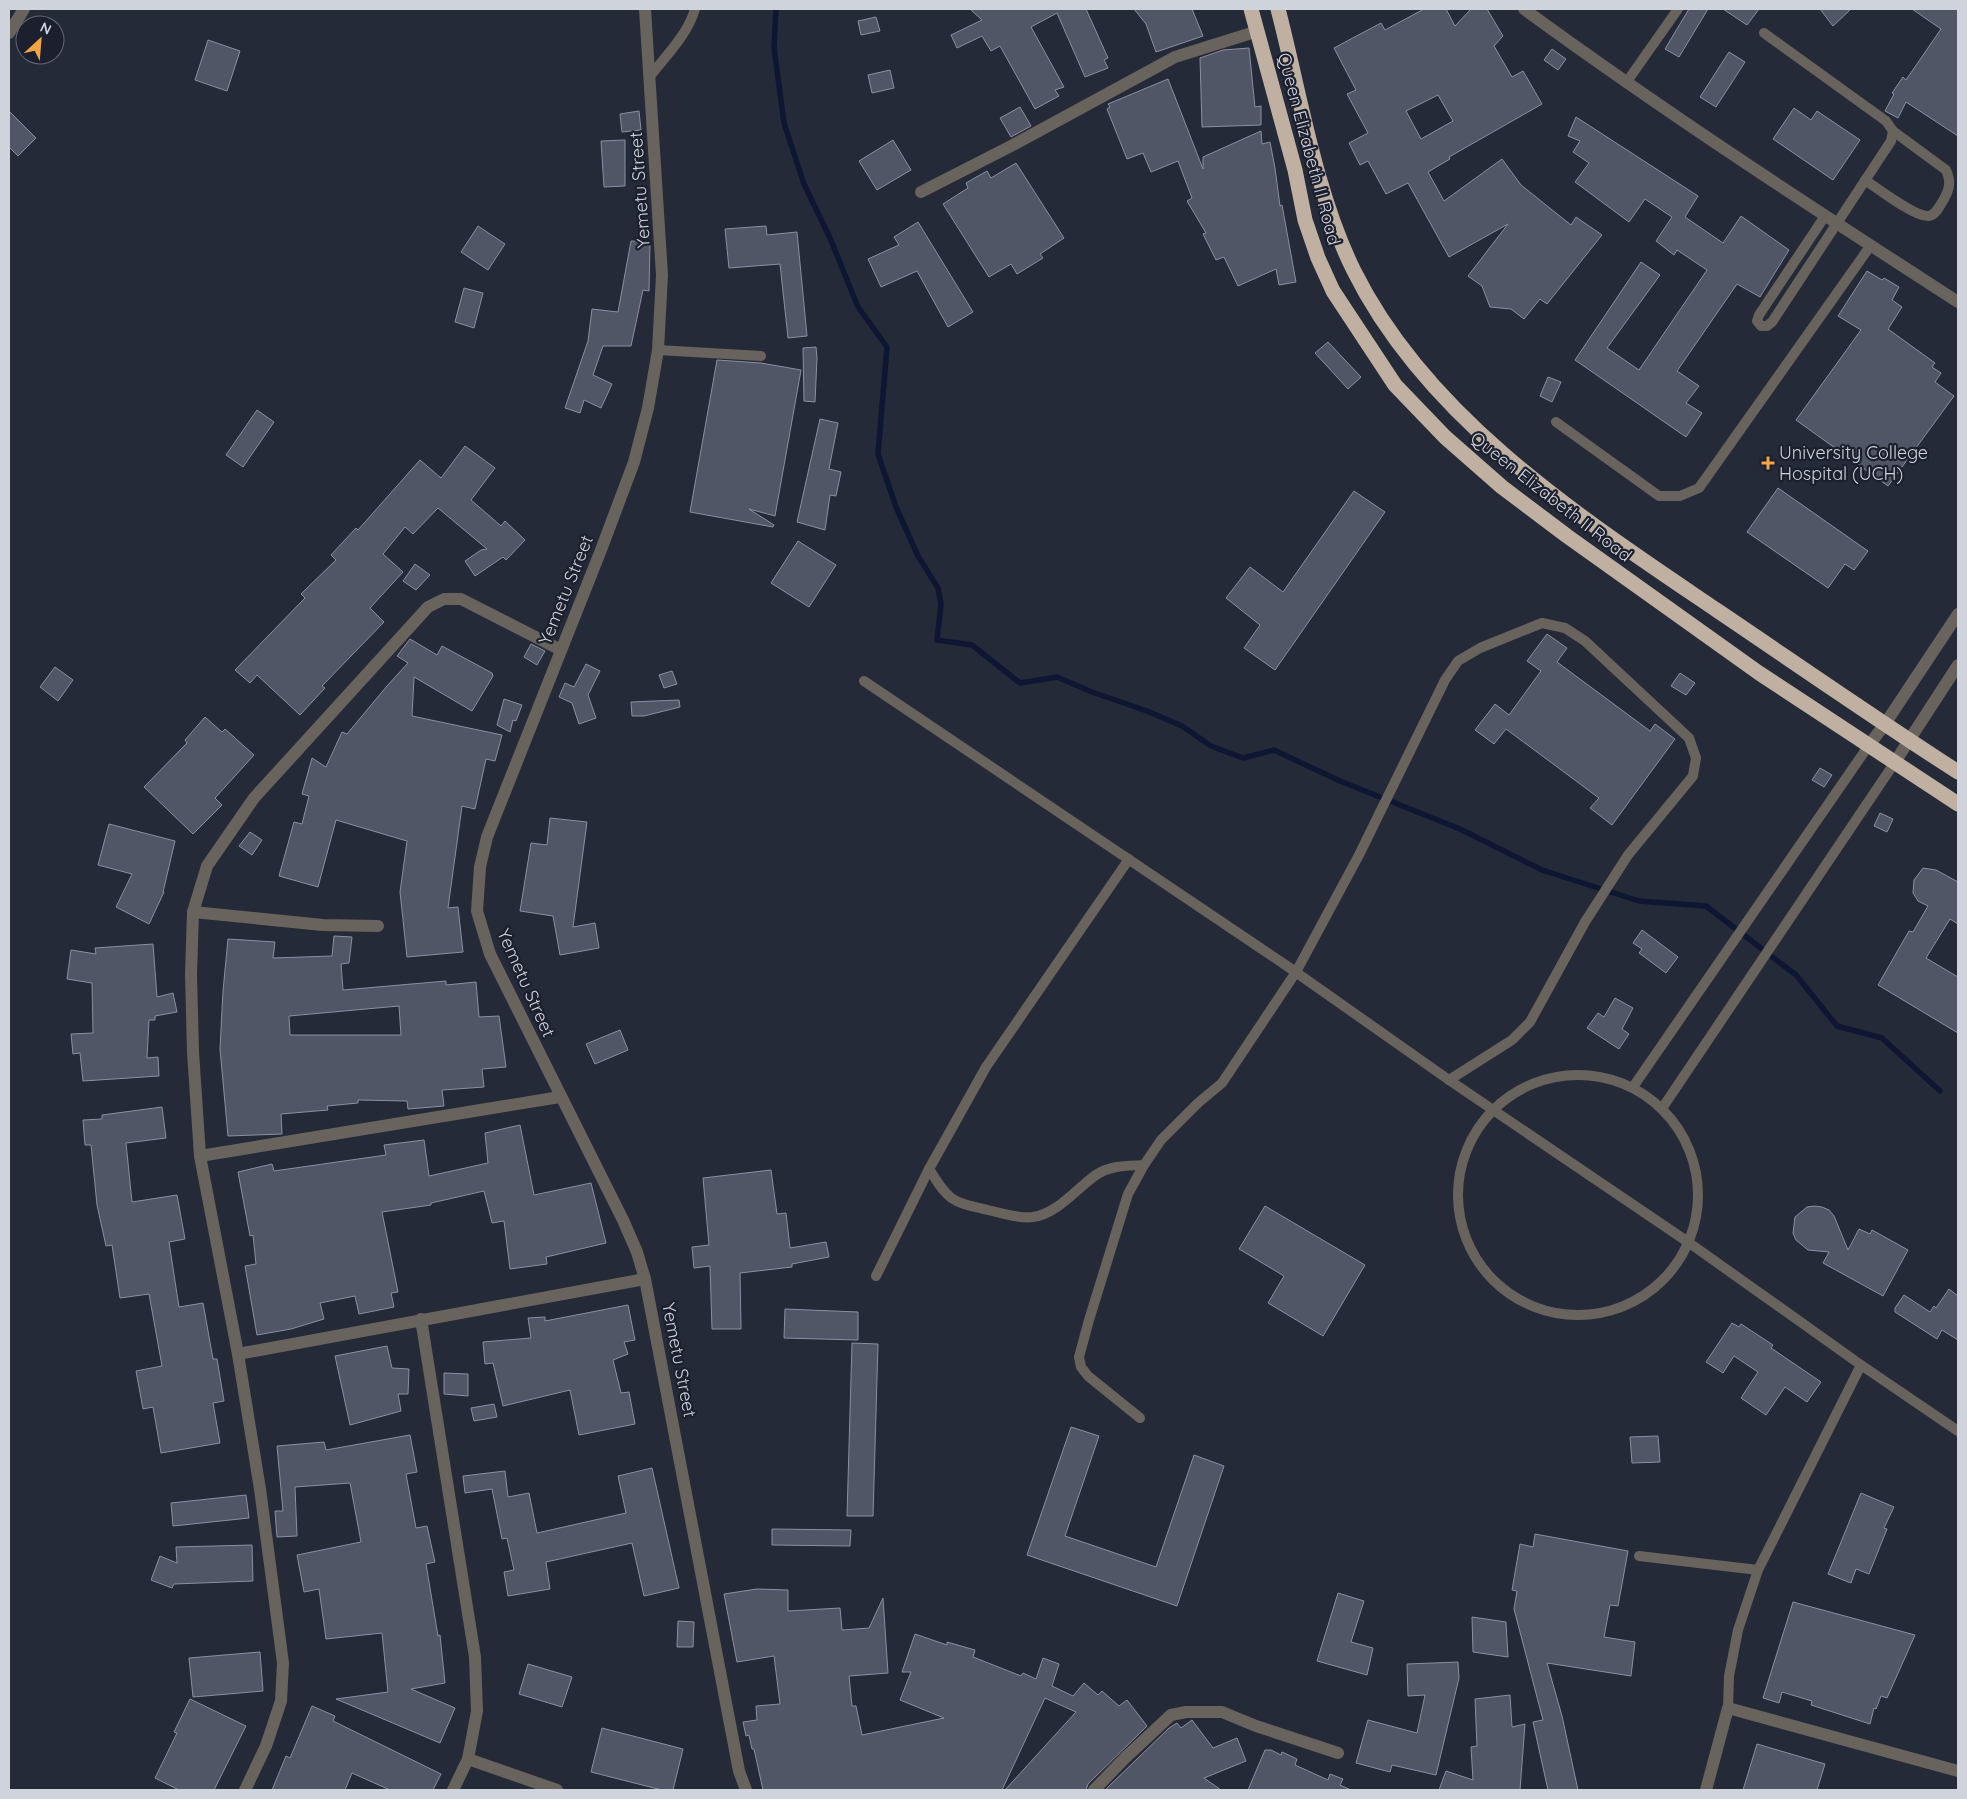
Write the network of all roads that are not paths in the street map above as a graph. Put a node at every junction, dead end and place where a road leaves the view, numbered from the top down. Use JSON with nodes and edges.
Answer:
{"nodes":[{"id":1,"x":23,"y":9,"type":"edge"},
{"id":2,"x":645,"y":9,"type":"edge"},
{"id":3,"x":695,"y":9,"type":"edge"},
{"id":4,"x":1251,"y":9,"type":"edge"},
{"id":5,"x":1278,"y":9,"type":"edge"},
{"id":6,"x":1524,"y":9,"type":"edge"},
{"id":7,"x":1678,"y":9,"type":"edge"},
{"id":8,"x":1258,"y":31,"type":"junction"},
{"id":9,"x":1764,"y":32,"type":"dead end"},
{"id":10,"x":9,"y":33,"type":"edge"},
{"id":11,"x":650,"y":76,"type":"junction"},
{"id":12,"x":1626,"y":83,"type":"junction"},
{"id":13,"x":1893,"y":131,"type":"junction"},
{"id":14,"x":1864,"y":180,"type":"junction"},
{"id":15,"x":921,"y":192,"type":"dead end"},
{"id":16,"x":1825,"y":216,"type":"junction"},
{"id":17,"x":1836,"y":223,"type":"junction"},
{"id":18,"x":1871,"y":245,"type":"junction"},
{"id":19,"x":1958,"y":302,"type":"edge"},
{"id":20,"x":658,"y":350,"type":"junction"},
{"id":21,"x":762,"y":356,"type":"dead end"},
{"id":22,"x":1556,"y":422,"type":"dead end"},
{"id":23,"x":1563,"y":502,"type":"junction"},
{"id":24,"x":1548,"y":522,"type":"junction"},
{"id":25,"x":1958,"y":614,"type":"edge"},
{"id":26,"x":561,"y":650,"type":"junction"},
{"id":27,"x":1958,"y":665,"type":"edge"},
{"id":28,"x":864,"y":681,"type":"dead end"},
{"id":29,"x":1885,"y":724,"type":"junction"},
{"id":30,"x":1909,"y":740,"type":"junction"},
{"id":31,"x":1869,"y":745,"type":"junction"},
{"id":32,"x":1895,"y":762,"type":"junction"},
{"id":33,"x":1958,"y":772,"type":"edge"},
{"id":34,"x":1958,"y":804,"type":"edge"},
{"id":35,"x":1128,"y":859,"type":"junction"},
{"id":36,"x":193,"y":912,"type":"junction"},
{"id":37,"x":378,"y":926,"type":"dead end"},
{"id":38,"x":1296,"y":972,"type":"junction"},
{"id":39,"x":1448,"y":1080,"type":"junction"},
{"id":40,"x":1633,"y":1087,"type":"junction"},
{"id":41,"x":560,"y":1096,"type":"junction"},
{"id":42,"x":1663,"y":1107,"type":"junction"},
{"id":43,"x":1494,"y":1111,"type":"junction"},
{"id":44,"x":200,"y":1156,"type":"junction"},
{"id":45,"x":1144,"y":1165,"type":"junction"},
{"id":46,"x":929,"y":1169,"type":"junction"},
{"id":47,"x":1688,"y":1242,"type":"junction"},
{"id":48,"x":876,"y":1276,"type":"dead end"},
{"id":49,"x":645,"y":1280,"type":"junction"},
{"id":50,"x":421,"y":1319,"type":"junction"},
{"id":51,"x":238,"y":1354,"type":"junction"},
{"id":52,"x":1861,"y":1365,"type":"junction"},
{"id":53,"x":1140,"y":1418,"type":"dead end"},
{"id":54,"x":1958,"y":1430,"type":"edge"},
{"id":55,"x":1638,"y":1556,"type":"dead end"},
{"id":56,"x":1758,"y":1570,"type":"junction"},
{"id":57,"x":1728,"y":1708,"type":"junction"},
{"id":58,"x":1338,"y":1753,"type":"dead end"},
{"id":59,"x":468,"y":1759,"type":"junction"},
{"id":60,"x":1958,"y":1771,"type":"edge"},
{"id":61,"x":245,"y":1790,"type":"edge"},
{"id":62,"x":453,"y":1790,"type":"edge"},
{"id":63,"x":556,"y":1790,"type":"edge"},
{"id":64,"x":746,"y":1790,"type":"edge"},
{"id":65,"x":1094,"y":1790,"type":"edge"},
{"id":66,"x":1706,"y":1790,"type":"edge"}],
"edges":[{"from":1,"to":10,"type":"street"},
{"from":2,"to":11,"type":"street","name":"Yemetu Street"},
{"from":3,"to":11,"type":"lane"},
{"from":4,"to":8,"type":"highway","name":"Queen Elizabeth II Road"},
{"from":5,"to":23,"type":"highway","name":"Queen Elizabeth II Road"},
{"from":6,"to":12,"type":"street"},
{"from":7,"to":12,"type":"lane"},
{"from":8,"to":15,"type":"street"},
{"from":8,"to":24,"type":"highway","name":"Queen Elizabeth II Road"},
{"from":9,"to":13,"type":"lane"},
{"from":11,"to":20,"type":"street","name":"Yemetu Street"},
{"from":12,"to":16,"type":"street"},
{"from":13,"to":14,"type":"lane"},
{"from":13,"to":14,"type":"lane"},
{"from":14,"to":17,"type":"lane"},
{"from":16,"to":17,"type":"street"},
{"from":16,"to":17,"type":"lane"},
{"from":17,"to":18,"type":"street"},
{"from":18,"to":19,"type":"street"},
{"from":18,"to":22,"type":"lane"},
{"from":20,"to":21,"type":"lane"},
{"from":20,"to":26,"type":"street","name":"Yemetu Street"},
{"from":23,"to":24,"type":"highway"},
{"from":23,"to":29,"type":"highway","name":"Queen Elizabeth II Road"},
{"from":24,"to":31,"type":"highway","name":"Queen Elizabeth II Road"},
{"from":25,"to":29,"type":"street"},
{"from":26,"to":36,"type":"street"},
{"from":26,"to":41,"type":"street","name":"Yemetu Street"},
{"from":27,"to":30,"type":"street"},
{"from":28,"to":35,"type":"lane"},
{"from":29,"to":30,"type":"highway","name":"Queen Elizabeth II Road"},
{"from":29,"to":31,"type":"street"},
{"from":30,"to":32,"type":"street"},
{"from":30,"to":33,"type":"highway","name":"Queen Elizabeth II Road"},
{"from":31,"to":32,"type":"highway","name":"Queen Elizabeth II Road"},
{"from":31,"to":40,"type":"lane"},
{"from":32,"to":34,"type":"highway","name":"Queen Elizabeth II Road"},
{"from":32,"to":42,"type":"lane"},
{"from":35,"to":38,"type":"lane"},
{"from":35,"to":46,"type":"lane"},
{"from":36,"to":37,"type":"street"},
{"from":36,"to":44,"type":"street"},
{"from":38,"to":39,"type":"lane"},
{"from":38,"to":39,"type":"lane"},
{"from":38,"to":45,"type":"lane"},
{"from":39,"to":43,"type":"lane"},
{"from":40,"to":42,"type":"lane"},
{"from":40,"to":43,"type":"lane"},
{"from":41,"to":44,"type":"street"},
{"from":41,"to":49,"type":"street","name":"Yemetu Street"},
{"from":42,"to":47,"type":"lane"},
{"from":43,"to":47,"type":"lane"},
{"from":43,"to":47,"type":"lane"},
{"from":44,"to":51,"type":"street"},
{"from":45,"to":46,"type":"lane"},
{"from":45,"to":53,"type":"lane"},
{"from":46,"to":48,"type":"lane"},
{"from":47,"to":52,"type":"lane"},
{"from":49,"to":50,"type":"street"},
{"from":49,"to":64,"type":"street","name":"Yemetu Street"},
{"from":50,"to":51,"type":"street"},
{"from":50,"to":59,"type":"street"},
{"from":51,"to":61,"type":"street"},
{"from":52,"to":54,"type":"lane"},
{"from":52,"to":56,"type":"lane"},
{"from":55,"to":56,"type":"lane"},
{"from":56,"to":57,"type":"lane"},
{"from":57,"to":60,"type":"street"},
{"from":57,"to":66,"type":"street"},
{"from":58,"to":65,"type":"street"},
{"from":59,"to":62,"type":"street"},
{"from":59,"to":63,"type":"street"}]}
